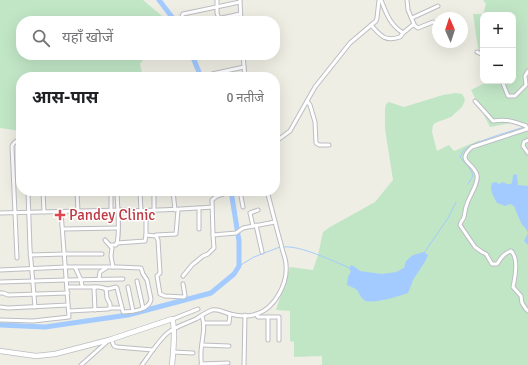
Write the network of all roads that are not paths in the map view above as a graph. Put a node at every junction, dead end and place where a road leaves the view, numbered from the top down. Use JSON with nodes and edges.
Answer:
{"nodes":[{"id":1,"x":217,"y":0,"type":"edge"},
{"id":2,"x":380,"y":0,"type":"edge"},
{"id":3,"x":407,"y":0,"type":"edge"},
{"id":4,"x":240,"y":1,"type":"edge"},
{"id":5,"x":438,"y":6,"type":"dead end"},
{"id":6,"x":217,"y":7,"type":"junction"},
{"id":7,"x":240,"y":14,"type":"joint"},
{"id":8,"x":182,"y":16,"type":"edge"},
{"id":9,"x":218,"y":16,"type":"edge"},
{"id":10,"x":233,"y":16,"type":"edge"},
{"id":11,"x":412,"y":18,"type":"junction"},
{"id":12,"x":432,"y":22,"type":"edge"},
{"id":13,"x":371,"y":25,"type":"junction"},
{"id":14,"x":414,"y":25,"type":"junction"},
{"id":15,"x":403,"y":33,"type":"junction"},
{"id":16,"x":477,"y":52,"type":"dead end"},
{"id":17,"x":480,"y":54,"type":"edge"},
{"id":18,"x":243,"y":60,"type":"edge"},
{"id":19,"x":244,"y":67,"type":"junction"},
{"id":20,"x":528,"y":71,"type":"edge"},
{"id":21,"x":221,"y":72,"type":"edge"},
{"id":22,"x":244,"y":72,"type":"edge"},
{"id":23,"x":503,"y":84,"type":"edge"},
{"id":24,"x":307,"y":101,"type":"junction"},
{"id":25,"x":475,"y":101,"type":"dead end"},
{"id":26,"x":528,"y":130,"type":"edge"},
{"id":27,"x":280,"y":138,"type":"edge"},
{"id":28,"x":528,"y":140,"type":"edge"},
{"id":29,"x":16,"y":141,"type":"edge"},
{"id":30,"x":329,"y":145,"type":"dead end"},
{"id":31,"x":528,"y":153,"type":"edge"},
{"id":32,"x":28,"y":196,"type":"edge"},
{"id":33,"x":43,"y":196,"type":"edge"},
{"id":34,"x":77,"y":196,"type":"edge"},
{"id":35,"x":111,"y":196,"type":"edge"},
{"id":36,"x":117,"y":196,"type":"edge"},
{"id":37,"x":140,"y":196,"type":"edge"},
{"id":38,"x":154,"y":196,"type":"edge"},
{"id":39,"x":174,"y":196,"type":"edge"},
{"id":40,"x":215,"y":196,"type":"edge"},
{"id":41,"x":241,"y":196,"type":"edge"},
{"id":42,"x":269,"y":196,"type":"edge"},
{"id":43,"x":212,"y":207,"type":"junction"},
{"id":44,"x":199,"y":208,"type":"junction"},
{"id":45,"x":243,"y":208,"type":"dead end"},
{"id":46,"x":118,"y":210,"type":"junction"},
{"id":47,"x":154,"y":210,"type":"junction"},
{"id":48,"x":176,"y":210,"type":"junction"},
{"id":49,"x":258,"y":210,"type":"dead end"},
{"id":50,"x":111,"y":211,"type":"junction"},
{"id":51,"x":141,"y":211,"type":"junction"},
{"id":52,"x":146,"y":211,"type":"junction"},
{"id":53,"x":28,"y":212,"type":"junction"},
{"id":54,"x":44,"y":212,"type":"junction"},
{"id":55,"x":62,"y":212,"type":"junction"},
{"id":56,"x":78,"y":212,"type":"junction"},
{"id":57,"x":0,"y":213,"type":"edge"},
{"id":58,"x":14,"y":213,"type":"junction"},
{"id":59,"x":275,"y":222,"type":"junction"},
{"id":60,"x":255,"y":226,"type":"junction"},
{"id":61,"x":118,"y":228,"type":"junction"},
{"id":62,"x":63,"y":229,"type":"junction"},
{"id":63,"x":199,"y":229,"type":"dead end"},
{"id":64,"x":212,"y":234,"type":"junction"},
{"id":65,"x":146,"y":235,"type":"junction"},
{"id":66,"x":155,"y":236,"type":"junction"},
{"id":67,"x":105,"y":240,"type":"dead end"},
{"id":68,"x":117,"y":242,"type":"junction"},
{"id":69,"x":111,"y":245,"type":"junction"},
{"id":70,"x":262,"y":252,"type":"dead end"},
{"id":71,"x":65,"y":254,"type":"junction"},
{"id":72,"x":102,"y":254,"type":"dead end"},
{"id":73,"x":30,"y":255,"type":"junction"},
{"id":74,"x":17,"y":258,"type":"dead end"},
{"id":75,"x":66,"y":267,"type":"junction"},
{"id":76,"x":108,"y":267,"type":"junction"},
{"id":77,"x":113,"y":267,"type":"junction"},
{"id":78,"x":74,"y":268,"type":"junction"},
{"id":79,"x":31,"y":269,"type":"junction"},
{"id":80,"x":0,"y":270,"type":"edge"},
{"id":81,"x":183,"y":276,"type":"dead end"},
{"id":82,"x":123,"y":279,"type":"dead end"},
{"id":83,"x":67,"y":280,"type":"junction"},
{"id":84,"x":81,"y":280,"type":"junction"},
{"id":85,"x":99,"y":280,"type":"junction"},
{"id":86,"x":33,"y":281,"type":"junction"},
{"id":87,"x":137,"y":281,"type":"dead end"},
{"id":88,"x":0,"y":282,"type":"edge"},
{"id":89,"x":183,"y":284,"type":"dead end"},
{"id":90,"x":82,"y":286,"type":"junction"},
{"id":91,"x":67,"y":287,"type":"junction"},
{"id":92,"x":96,"y":287,"type":"junction"},
{"id":93,"x":128,"y":287,"type":"dead end"},
{"id":94,"x":106,"y":289,"type":"junction"},
{"id":95,"x":0,"y":293,"type":"edge"},
{"id":96,"x":68,"y":293,"type":"junction"},
{"id":97,"x":34,"y":294,"type":"junction"},
{"id":98,"x":68,"y":305,"type":"junction"},
{"id":99,"x":35,"y":307,"type":"junction"},
{"id":100,"x":0,"y":308,"type":"edge"},
{"id":101,"x":110,"y":308,"type":"junction"},
{"id":102,"x":122,"y":308,"type":"junction"},
{"id":103,"x":143,"y":308,"type":"junction"},
{"id":104,"x":198,"y":309,"type":"dead end"},
{"id":105,"x":95,"y":310,"type":"junction"},
{"id":106,"x":528,"y":310,"type":"edge"},
{"id":107,"x":69,"y":311,"type":"junction"},
{"id":108,"x":133,"y":311,"type":"junction"},
{"id":109,"x":230,"y":314,"type":"junction"},
{"id":110,"x":256,"y":314,"type":"junction"},
{"id":111,"x":245,"y":315,"type":"junction"},
{"id":112,"x":202,"y":316,"type":"junction"},
{"id":113,"x":268,"y":317,"type":"junction"},
{"id":114,"x":173,"y":319,"type":"junction"},
{"id":115,"x":0,"y":320,"type":"edge"},
{"id":116,"x":204,"y":323,"type":"junction"},
{"id":117,"x":174,"y":330,"type":"junction"},
{"id":118,"x":110,"y":339,"type":"junction"},
{"id":119,"x":268,"y":340,"type":"dead end"},
{"id":120,"x":279,"y":340,"type":"dead end"},
{"id":121,"x":202,"y":345,"type":"junction"},
{"id":122,"x":229,"y":346,"type":"dead end"},
{"id":123,"x":153,"y":350,"type":"junction"},
{"id":124,"x":0,"y":351,"type":"edge"},
{"id":125,"x":173,"y":352,"type":"junction"},
{"id":126,"x":194,"y":353,"type":"dead end"},
{"id":127,"x":228,"y":363,"type":"dead end"},
{"id":128,"x":202,"y":364,"type":"edge"},
{"id":129,"x":80,"y":365,"type":"edge"},
{"id":130,"x":142,"y":365,"type":"edge"},
{"id":131,"x":172,"y":365,"type":"edge"},
{"id":132,"x":244,"y":365,"type":"edge"}],
"edges":[{"from":1,"to":6,"type":"street"},
{"from":2,"to":13,"type":"street"},
{"from":2,"to":15,"type":"street"},
{"from":3,"to":11,"type":"street"},
{"from":4,"to":6,"type":"street"},
{"from":4,"to":7,"type":"street"},
{"from":5,"to":11,"type":"street"},
{"from":6,"to":8,"type":"street"},
{"from":6,"to":9,"type":"street"},
{"from":7,"to":10,"type":"street"},
{"from":11,"to":14,"type":"street"},
{"from":12,"to":14,"type":"street"},
{"from":13,"to":15,"type":"street"},
{"from":13,"to":24,"type":"street"},
{"from":14,"to":15,"type":"street"},
{"from":16,"to":17,"type":"street"},
{"from":18,"to":19,"type":"street"},
{"from":19,"to":21,"type":"street"},
{"from":19,"to":22,"type":"street"},
{"from":20,"to":23,"type":"street"},
{"from":24,"to":27,"type":"street"},
{"from":24,"to":30,"type":"street"},
{"from":25,"to":26,"type":"street"},
{"from":26,"to":106,"type":"street"},
{"from":28,"to":31,"type":"street"},
{"from":29,"to":58,"type":"street"},
{"from":32,"to":53,"type":"street"},
{"from":33,"to":54,"type":"street"},
{"from":34,"to":56,"type":"street"},
{"from":35,"to":50,"type":"street"},
{"from":36,"to":46,"type":"street"},
{"from":37,"to":51,"type":"street"},
{"from":38,"to":47,"type":"street"},
{"from":39,"to":48,"type":"street"},
{"from":40,"to":43,"type":"street"},
{"from":41,"to":45,"type":"street"},
{"from":42,"to":59,"type":"street"},
{"from":43,"to":44,"type":"street"},
{"from":43,"to":64,"type":"street"},
{"from":44,"to":48,"type":"street"},
{"from":44,"to":63,"type":"street"},
{"from":46,"to":50,"type":"street"},
{"from":46,"to":51,"type":"street"},
{"from":46,"to":61,"type":"street"},
{"from":47,"to":48,"type":"street"},
{"from":47,"to":52,"type":"street"},
{"from":48,"to":66,"type":"street"},
{"from":49,"to":60,"type":"street"},
{"from":50,"to":56,"type":"street"},
{"from":51,"to":52,"type":"street"},
{"from":52,"to":65,"type":"street"},
{"from":53,"to":54,"type":"street"},
{"from":53,"to":58,"type":"street"},
{"from":53,"to":73,"type":"street"},
{"from":54,"to":55,"type":"street"},
{"from":55,"to":56,"type":"street"},
{"from":55,"to":62,"type":"street"},
{"from":57,"to":58,"type":"street"},
{"from":58,"to":74,"type":"street"},
{"from":59,"to":60,"type":"street"},
{"from":59,"to":110,"type":"street"},
{"from":60,"to":64,"type":"street"},
{"from":60,"to":70,"type":"street"},
{"from":61,"to":62,"type":"street"},
{"from":61,"to":68,"type":"street"},
{"from":62,"to":71,"type":"street"},
{"from":64,"to":81,"type":"street"},
{"from":65,"to":66,"type":"street"},
{"from":65,"to":68,"type":"street"},
{"from":66,"to":89,"type":"street"},
{"from":67,"to":69,"type":"street"},
{"from":68,"to":69,"type":"street"},
{"from":69,"to":77,"type":"street"},
{"from":71,"to":72,"type":"street"},
{"from":71,"to":73,"type":"street"},
{"from":71,"to":75,"type":"street"},
{"from":73,"to":79,"type":"street"},
{"from":75,"to":78,"type":"street"},
{"from":75,"to":79,"type":"street"},
{"from":75,"to":83,"type":"street"},
{"from":76,"to":77,"type":"street"},
{"from":76,"to":78,"type":"street"},
{"from":76,"to":85,"type":"street"},
{"from":77,"to":103,"type":"street"},
{"from":78,"to":84,"type":"street"},
{"from":79,"to":80,"type":"street"},
{"from":79,"to":86,"type":"street"},
{"from":82,"to":85,"type":"street"},
{"from":83,"to":84,"type":"street"},
{"from":83,"to":86,"type":"street"},
{"from":83,"to":91,"type":"street"},
{"from":84,"to":85,"type":"street"},
{"from":84,"to":90,"type":"street"},
{"from":86,"to":88,"type":"street"},
{"from":86,"to":97,"type":"street"},
{"from":87,"to":103,"type":"street"},
{"from":90,"to":91,"type":"street"},
{"from":90,"to":92,"type":"street"},
{"from":91,"to":96,"type":"street"},
{"from":92,"to":94,"type":"street"},
{"from":92,"to":105,"type":"street"},
{"from":93,"to":108,"type":"street"},
{"from":94,"to":101,"type":"street"},
{"from":94,"to":102,"type":"street"},
{"from":95,"to":97,"type":"street"},
{"from":96,"to":97,"type":"street"},
{"from":96,"to":98,"type":"street"},
{"from":97,"to":99,"type":"street"},
{"from":98,"to":99,"type":"street"},
{"from":98,"to":107,"type":"street"},
{"from":99,"to":100,"type":"street"},
{"from":101,"to":102,"type":"street"},
{"from":101,"to":105,"type":"street"},
{"from":102,"to":108,"type":"street"},
{"from":103,"to":108,"type":"street"},
{"from":104,"to":114,"type":"street"},
{"from":105,"to":107,"type":"street"},
{"from":107,"to":115,"type":"street"},
{"from":109,"to":111,"type":"street"},
{"from":109,"to":112,"type":"street"},
{"from":109,"to":116,"type":"street"},
{"from":110,"to":111,"type":"street"},
{"from":110,"to":113,"type":"street"},
{"from":111,"to":132,"type":"street"},
{"from":112,"to":116,"type":"street"},
{"from":112,"to":117,"type":"street"},
{"from":113,"to":119,"type":"street"},
{"from":113,"to":120,"type":"street"},
{"from":114,"to":117,"type":"street"},
{"from":114,"to":118,"type":"street"},
{"from":116,"to":121,"type":"street"},
{"from":117,"to":123,"type":"street"},
{"from":117,"to":125,"type":"street"},
{"from":118,"to":123,"type":"street"},
{"from":118,"to":124,"type":"street"},
{"from":118,"to":129,"type":"street"},
{"from":121,"to":122,"type":"street"},
{"from":121,"to":128,"type":"street"},
{"from":123,"to":130,"type":"street"},
{"from":125,"to":126,"type":"street"},
{"from":125,"to":131,"type":"street"},
{"from":127,"to":128,"type":"street"}]}
